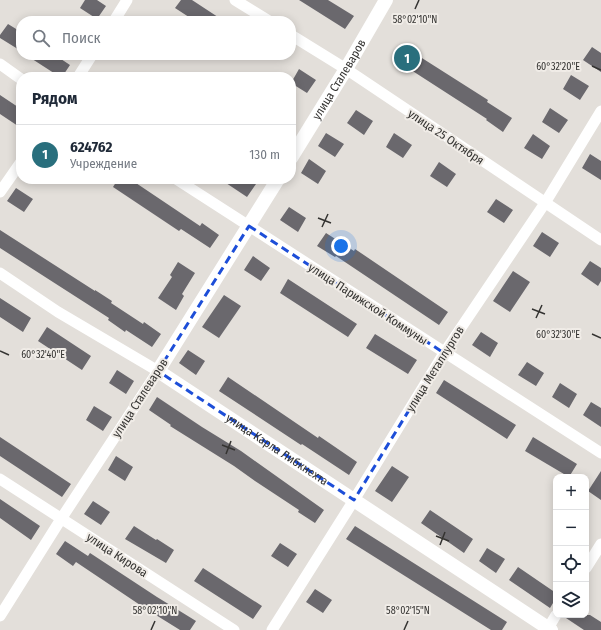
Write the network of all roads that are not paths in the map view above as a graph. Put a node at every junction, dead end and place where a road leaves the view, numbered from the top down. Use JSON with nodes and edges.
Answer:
{"nodes":[{"id":1,"x":127,"y":0,"type":"edge"},
{"id":2,"x":235,"y":0,"type":"edge"},
{"id":3,"x":386,"y":0,"type":"edge"},
{"id":4,"x":117,"y":16,"type":"edge"},
{"id":5,"x":261,"y":16,"type":"edge"},
{"id":6,"x":296,"y":38,"type":"edge"},
{"id":7,"x":89,"y":60,"type":"edge"},
{"id":8,"x":0,"y":64,"type":"edge"},
{"id":9,"x":346,"y":69,"type":"junction"},
{"id":10,"x":81,"y":72,"type":"edge"},
{"id":11,"x":16,"y":75,"type":"edge"},
{"id":12,"x":601,"y":111,"type":"edge"},
{"id":13,"x":296,"y":150,"type":"edge"},
{"id":14,"x":16,"y":169,"type":"edge"},
{"id":15,"x":184,"y":184,"type":"edge"},
{"id":16,"x":275,"y":184,"type":"edge"},
{"id":17,"x":0,"y":192,"type":"edge"},
{"id":18,"x":545,"y":202,"type":"junction"},
{"id":19,"x":248,"y":226,"type":"junction"},
{"id":20,"x":601,"y":240,"type":"edge"},
{"id":21,"x":0,"y":273,"type":"edge"},
{"id":22,"x":444,"y":353,"type":"junction"},
{"id":23,"x":158,"y":371,"type":"junction"},
{"id":24,"x":601,"y":453,"type":"edge"},
{"id":25,"x":0,"y":479,"type":"edge"},
{"id":26,"x":354,"y":500,"type":"junction"},
{"id":27,"x":61,"y":519,"type":"junction"},
{"id":28,"x":601,"y":544,"type":"edge"},
{"id":29,"x":589,"y":563,"type":"edge"},
{"id":30,"x":0,"y":616,"type":"edge"},
{"id":31,"x":554,"y":618,"type":"edge"},
{"id":32,"x":549,"y":629,"type":"edge"},
{"id":33,"x":234,"y":630,"type":"edge"},
{"id":34,"x":272,"y":630,"type":"edge"}],
"edges":[{"from":1,"to":4,"type":"street"},
{"from":2,"to":5,"type":"street"},
{"from":3,"to":9,"type":"main road","name":"улица Сталеваров"},
{"from":6,"to":9,"type":"street","name":"улица 25 Октября"},
{"from":7,"to":10,"type":"street"},
{"from":8,"to":11,"type":"street"},
{"from":9,"to":13,"type":"main road","name":"улица Сталеваров"},
{"from":9,"to":18,"type":"street","name":"улица 25 Октября"},
{"from":12,"to":18,"type":"street","name":"улица Металлургов"},
{"from":14,"to":17,"type":"street"},
{"from":15,"to":19,"type":"street","name":"улица Парижской Коммуны"},
{"from":16,"to":19,"type":"main road","name":"улица Сталеваров"},
{"from":18,"to":20,"type":"street","name":"улица 25 Октября"},
{"from":18,"to":22,"type":"street","name":"улица Металлургов"},
{"from":19,"to":22,"type":"street","name":"улица Парижской Коммуны"},
{"from":19,"to":23,"type":"main road","name":"улица Сталеваров"},
{"from":21,"to":23,"type":"street","name":"улица Карла Либкнехта"},
{"from":22,"to":24,"type":"street","name":"улица Парижской Коммуны"},
{"from":22,"to":26,"type":"street","name":"улица Металлургов"},
{"from":23,"to":26,"type":"main road","name":"улица Карла Либкнехта"},
{"from":23,"to":27,"type":"street","name":"улица Сталеваров"},
{"from":25,"to":27,"type":"street","name":"улица Кирова"},
{"from":26,"to":32,"type":"main road","name":"улица Карла Либкнехта"},
{"from":26,"to":34,"type":"street","name":"улица Металлургов"},
{"from":27,"to":30,"type":"street","name":"улица Сталеваров"},
{"from":27,"to":33,"type":"street","name":"улица Кирова"},
{"from":28,"to":29,"type":"street"},
{"from":31,"to":32,"type":"street"}]}
